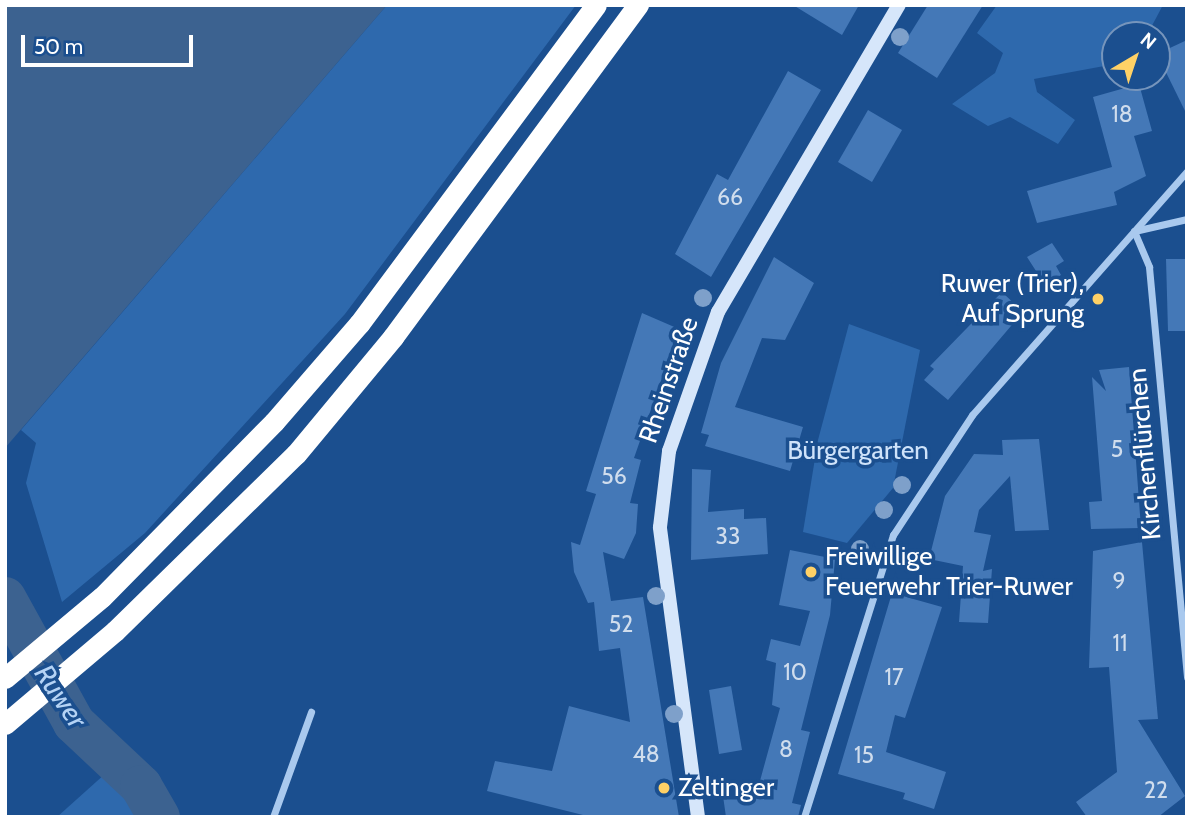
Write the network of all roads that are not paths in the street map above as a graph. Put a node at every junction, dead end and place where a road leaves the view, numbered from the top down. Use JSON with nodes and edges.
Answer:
{"nodes":[{"id":1,"x":596,"y":5,"type":"edge"},
{"id":2,"x":638,"y":5,"type":"edge"},
{"id":3,"x":899,"y":5,"type":"edge"},
{"id":4,"x":1187,"y":172,"type":"edge"},
{"id":5,"x":1187,"y":219,"type":"edge"},
{"id":6,"x":1134,"y":230,"type":"junction"},
{"id":7,"x":1187,"y":677,"type":"edge"},
{"id":8,"x":5,"y":678,"type":"edge"},
{"id":9,"x":311,"y":712,"type":"dead end"},
{"id":10,"x":5,"y":723,"type":"edge"},
{"id":11,"x":273,"y":817,"type":"edge"},
{"id":12,"x":698,"y":817,"type":"edge"},
{"id":13,"x":804,"y":817,"type":"edge"}],
"edges":[{"from":1,"to":8,"type":"highway"},
{"from":2,"to":10,"type":"highway"},
{"from":3,"to":12,"type":"main road","name":"Rheinstraße"},
{"from":4,"to":6,"type":"street"},
{"from":5,"to":6,"type":"street"},
{"from":6,"to":7,"type":"street","name":"Kirchenflürchen"},
{"from":6,"to":13,"type":"street"},
{"from":9,"to":11,"type":"street"}]}
